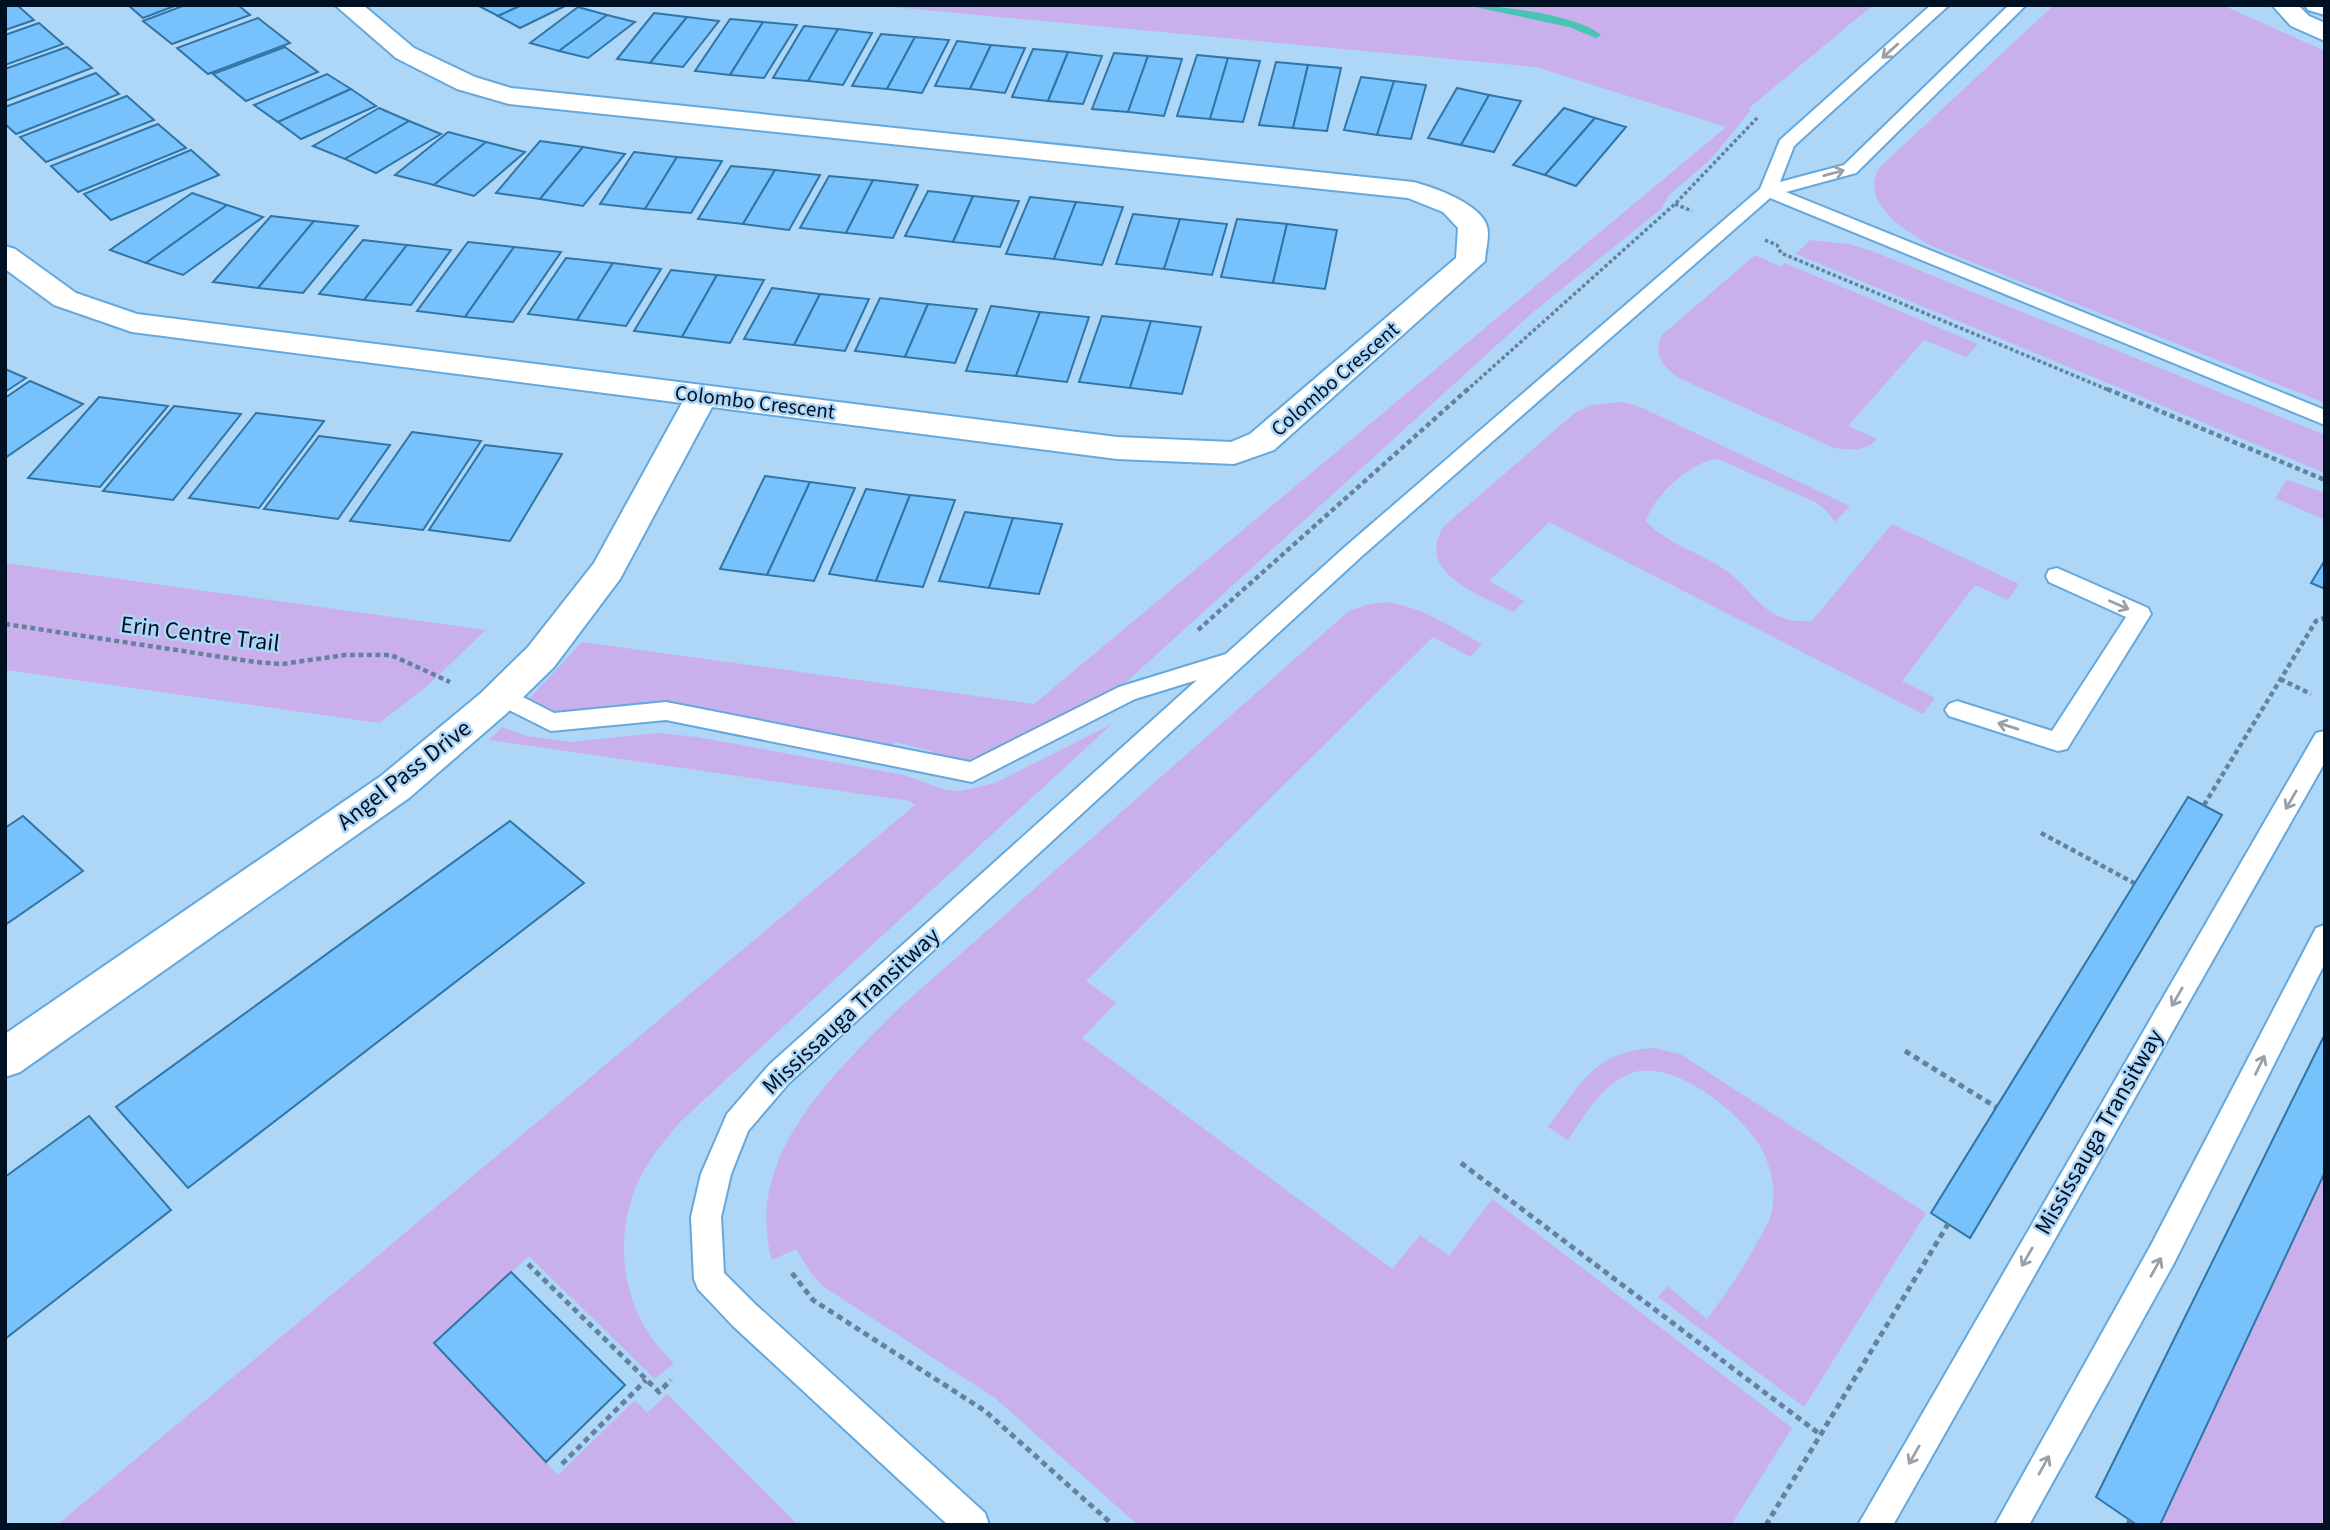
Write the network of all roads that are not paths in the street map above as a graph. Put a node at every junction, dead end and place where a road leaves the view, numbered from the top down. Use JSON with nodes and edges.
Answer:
{"nodes":[{"id":1,"x":347,"y":5,"type":"edge"},
{"id":2,"x":1941,"y":5,"type":"edge"},
{"id":3,"x":2018,"y":5,"type":"edge"},
{"id":4,"x":2284,"y":5,"type":"edge"},
{"id":5,"x":2317,"y":5,"type":"edge"},
{"id":6,"x":2325,"y":8,"type":"edge"},
{"id":7,"x":2325,"y":33,"type":"edge"},
{"id":8,"x":1768,"y":191,"type":"junction"},
{"id":9,"x":5,"y":255,"type":"edge"},
{"id":10,"x":702,"y":395,"type":"junction"},
{"id":11,"x":2325,"y":418,"type":"edge"},
{"id":12,"x":2057,"y":576,"type":"dead end"},
{"id":13,"x":1234,"y":660,"type":"junction"},
{"id":14,"x":501,"y":696,"type":"junction"},
{"id":15,"x":1957,"y":710,"type":"dead end"},
{"id":16,"x":2325,"y":740,"type":"edge"},
{"id":17,"x":2325,"y":936,"type":"edge"},
{"id":18,"x":5,"y":1058,"type":"edge"},
{"id":19,"x":973,"y":1525,"type":"edge"},
{"id":20,"x":1874,"y":1525,"type":"edge"},
{"id":21,"x":2011,"y":1525,"type":"edge"}],
"edges":[{"from":1,"to":10,"type":"main road","name":"Colombo Crescent"},
{"from":2,"to":8,"type":"lane","one_way":true},
{"from":8,"to":3,"type":"lane","one_way":true},
{"from":4,"to":7,"type":"main road"},
{"from":5,"to":6,"type":"main road"},
{"from":8,"to":11,"type":"lane"},
{"from":8,"to":13,"type":"lane","name":"Mississauga Transitway"},
{"from":9,"to":10,"type":"main road","name":"Colombo Crescent"},
{"from":10,"to":14,"type":"main road","name":"Angel Pass Drive"},
{"from":12,"to":15,"type":"lane","one_way":true},
{"from":13,"to":14,"type":"lane"},
{"from":13,"to":19,"type":"lane","name":"Mississauga Transitway"},
{"from":14,"to":18,"type":"main road","name":"Angel Pass Drive"},
{"from":16,"to":20,"type":"lane","name":"Mississauga Transitway","one_way":true},
{"from":21,"to":17,"type":"lane","one_way":true}]}
